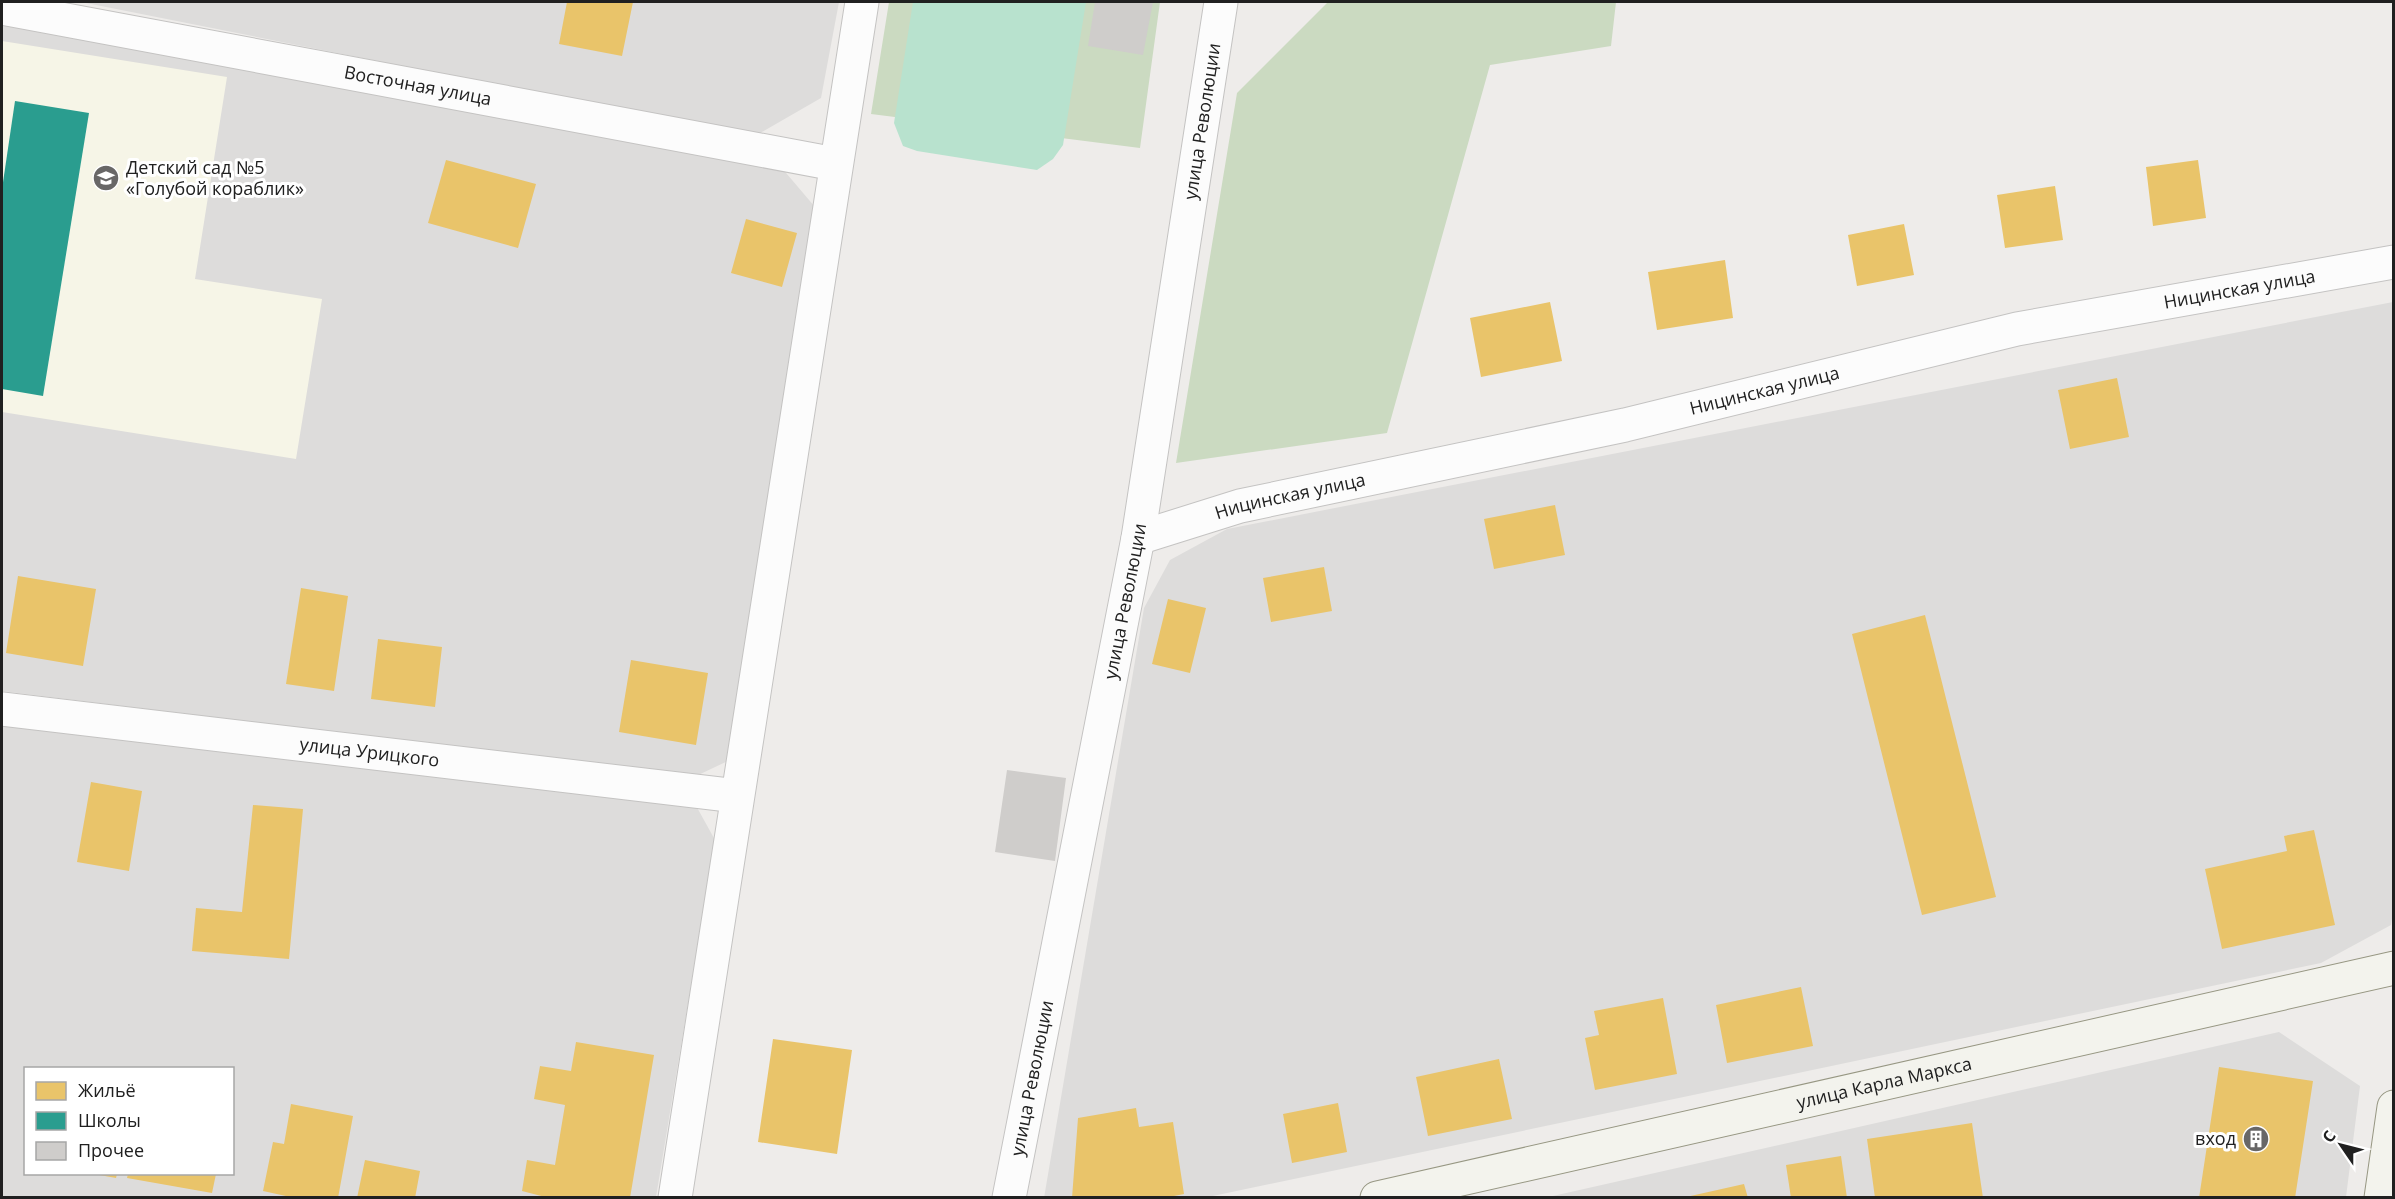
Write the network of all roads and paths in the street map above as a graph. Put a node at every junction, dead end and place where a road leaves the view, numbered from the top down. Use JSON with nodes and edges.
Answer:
{"nodes":[{"id":1,"x":862,"y":2,"type":"edge"},
{"id":2,"x":1221,"y":2,"type":"edge"},
{"id":3,"x":2,"y":8,"type":"edge"},
{"id":4,"x":836,"y":164,"type":"junction"},
{"id":5,"x":2394,"y":262,"type":"edge"},
{"id":6,"x":1138,"y":538,"type":"junction"},
{"id":7,"x":2,"y":709,"type":"edge"},
{"id":8,"x":737,"y":796,"type":"junction"},
{"id":9,"x":2394,"y":968,"type":"edge"},
{"id":10,"x":2394,"y":1107,"type":"edge"},
{"id":11,"x":675,"y":1197,"type":"edge"},
{"id":12,"x":1009,"y":1197,"type":"edge"},
{"id":13,"x":1377,"y":1197,"type":"edge"},
{"id":14,"x":2381,"y":1197,"type":"edge"}],
"edges":[{"from":1,"to":4,"type":"street"},
{"from":2,"to":6,"type":"street","name":"улица Революции"},
{"from":3,"to":4,"type":"street","name":"Восточная улица"},
{"from":4,"to":8,"type":"street"},
{"from":5,"to":6,"type":"street","name":"Ницинская улица"},
{"from":6,"to":12,"type":"street","name":"улица Революции"},
{"from":7,"to":8,"type":"street","name":"улица Урицкого"},
{"from":8,"to":11,"type":"street"},
{"from":9,"to":13,"type":"street","name":"улица Карла Маркса"},
{"from":10,"to":14,"type":"street"}]}
